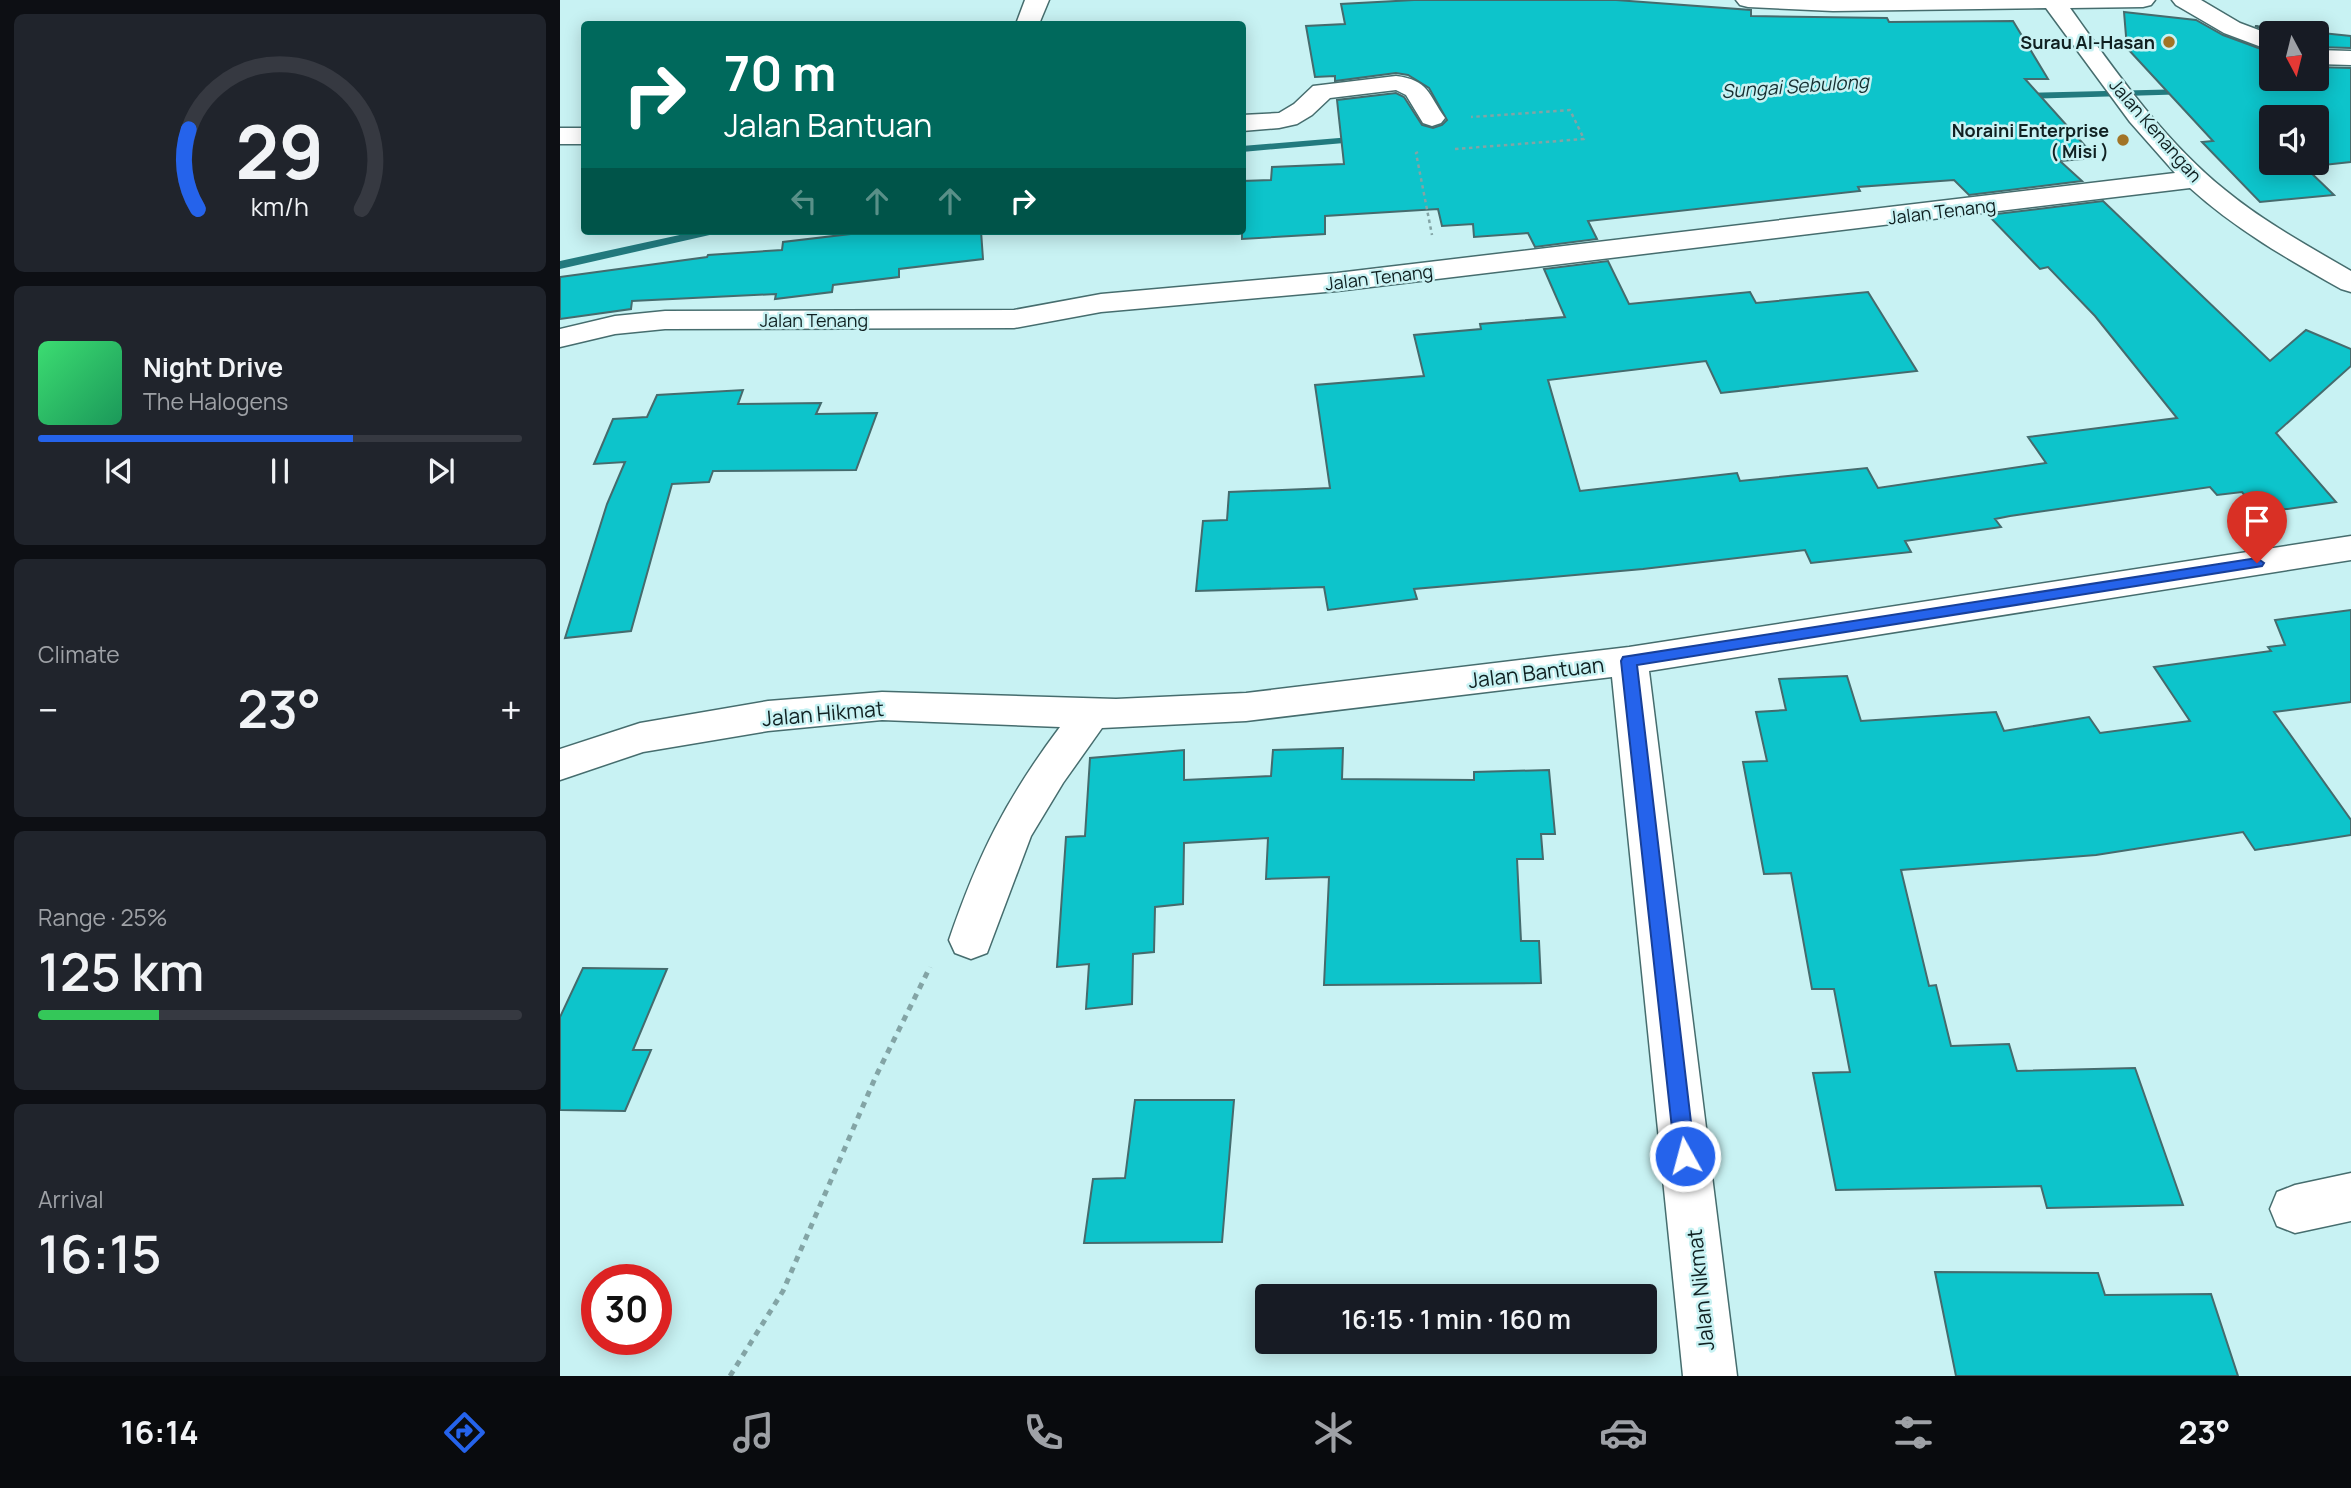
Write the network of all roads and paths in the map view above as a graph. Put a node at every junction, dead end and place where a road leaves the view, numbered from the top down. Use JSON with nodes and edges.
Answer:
{"nodes":[{"id":1,"x":1037,"y":0,"type":"edge"},
{"id":2,"x":1748,"y":0,"type":"edge"},
{"id":3,"x":2143,"y":0,"type":"edge"},
{"id":4,"x":2184,"y":0,"type":"edge"},
{"id":5,"x":2053,"y":1,"type":"edge"},
{"id":6,"x":1029,"y":21,"type":"edge"},
{"id":7,"x":2259,"y":39,"type":"edge"},
{"id":8,"x":2329,"y":57,"type":"edge"},
{"id":9,"x":2351,"y":58,"type":"edge"},
{"id":10,"x":1432,"y":118,"type":"joint"},
{"id":11,"x":1246,"y":123,"type":"edge"},
{"id":12,"x":560,"y":136,"type":"edge"},
{"id":13,"x":581,"y":136,"type":"edge"},
{"id":14,"x":1454,"y":149,"type":"dead end"},
{"id":15,"x":1429,"y":152,"type":"dead end"},
{"id":16,"x":2196,"y":179,"type":"junction"},
{"id":17,"x":1439,"y":270,"type":"junction"},
{"id":18,"x":2351,"y":284,"type":"edge"},
{"id":19,"x":560,"y":338,"type":"edge"},
{"id":20,"x":2351,"y":548,"type":"edge"},
{"id":21,"x":1629,"y":661,"type":"junction"},
{"id":22,"x":1091,"y":714,"type":"junction"},
{"id":23,"x":560,"y":765,"type":"edge"},
{"id":24,"x":971,"y":940,"type":"joint"},
{"id":25,"x":2351,"y":1197,"type":"edge"},
{"id":26,"x":2295,"y":1209,"type":"dead end"},
{"id":27,"x":730,"y":1376,"type":"edge"},
{"id":28,"x":1710,"y":1376,"type":"edge"}],
"edges":[{"from":1,"to":6,"type":"street"},
{"from":2,"to":5,"type":"street"},
{"from":3,"to":5,"type":"street"},
{"from":4,"to":7,"type":"street"},
{"from":5,"to":16,"type":"street","name":"Jalan Kenangan"},
{"from":8,"to":9,"type":"street"},
{"from":10,"to":11,"type":"street"},
{"from":10,"to":14,"type":"path"},
{"from":12,"to":13,"type":"street"},
{"from":15,"to":17,"type":"path"},
{"from":16,"to":17,"type":"street","name":"Jalan Tenang"},
{"from":16,"to":18,"type":"street","name":"Jalan Kenangan"},
{"from":17,"to":19,"type":"street","name":"Jalan Tenang"},
{"from":20,"to":21,"type":"street","name":"Jalan Bantuan"},
{"from":21,"to":22,"type":"street","name":"Jalan Bantuan"},
{"from":21,"to":28,"type":"street","name":"Jalan Nikmat"},
{"from":22,"to":23,"type":"street","name":"Jalan Hikmat"},
{"from":22,"to":24,"type":"street"},
{"from":24,"to":27,"type":"path"},
{"from":25,"to":26,"type":"street"}]}
